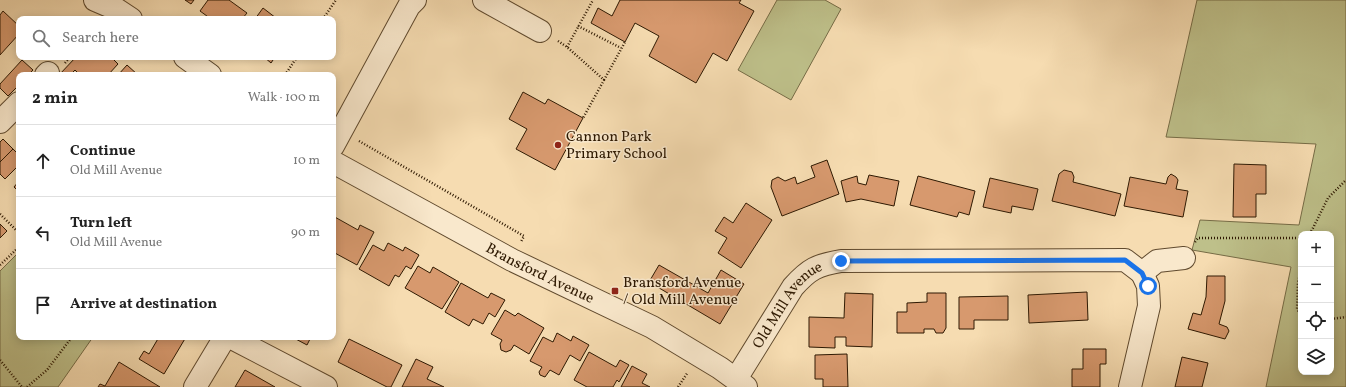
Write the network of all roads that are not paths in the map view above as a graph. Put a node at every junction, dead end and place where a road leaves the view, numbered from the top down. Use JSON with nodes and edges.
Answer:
{"nodes":[{"id":1,"x":95,"y":0,"type":"edge"},
{"id":2,"x":414,"y":0,"type":"edge"},
{"id":3,"x":484,"y":0,"type":"edge"},
{"id":4,"x":126,"y":16,"type":"edge"},
{"id":5,"x":540,"y":31,"type":"road end"},
{"id":6,"x":189,"y":60,"type":"edge"},
{"id":7,"x":206,"y":72,"type":"edge"},
{"id":8,"x":16,"y":106,"type":"edge"},
{"id":9,"x":0,"y":122,"type":"edge"},
{"id":10,"x":337,"y":138,"type":"edge"},
{"id":11,"x":336,"y":164,"type":"edge"},
{"id":12,"x":1184,"y":258,"type":"road end"},
{"id":13,"x":1142,"y":273,"type":"junction"},
{"id":14,"x":223,"y":340,"type":"edge"},
{"id":15,"x":236,"y":340,"type":"edge"},
{"id":16,"x":741,"y":383,"type":"edge"},
{"id":17,"x":195,"y":387,"type":"edge"},
{"id":18,"x":326,"y":387,"type":"edge"},
{"id":19,"x":1130,"y":387,"type":"edge"}],
"edges":[{"from":1,"to":4,"type":"street"},
{"from":2,"to":10,"type":"street"},
{"from":3,"to":5,"type":"street"},
{"from":6,"to":7,"type":"street"},
{"from":8,"to":9,"type":"street"},
{"from":11,"to":16,"type":"street","name":"Bransford Avenue"},
{"from":12,"to":13,"type":"street"},
{"from":13,"to":16,"type":"street","name":"Old Mill Avenue"},
{"from":13,"to":19,"type":"street"},
{"from":14,"to":17,"type":"street"},
{"from":15,"to":18,"type":"street"}]}
